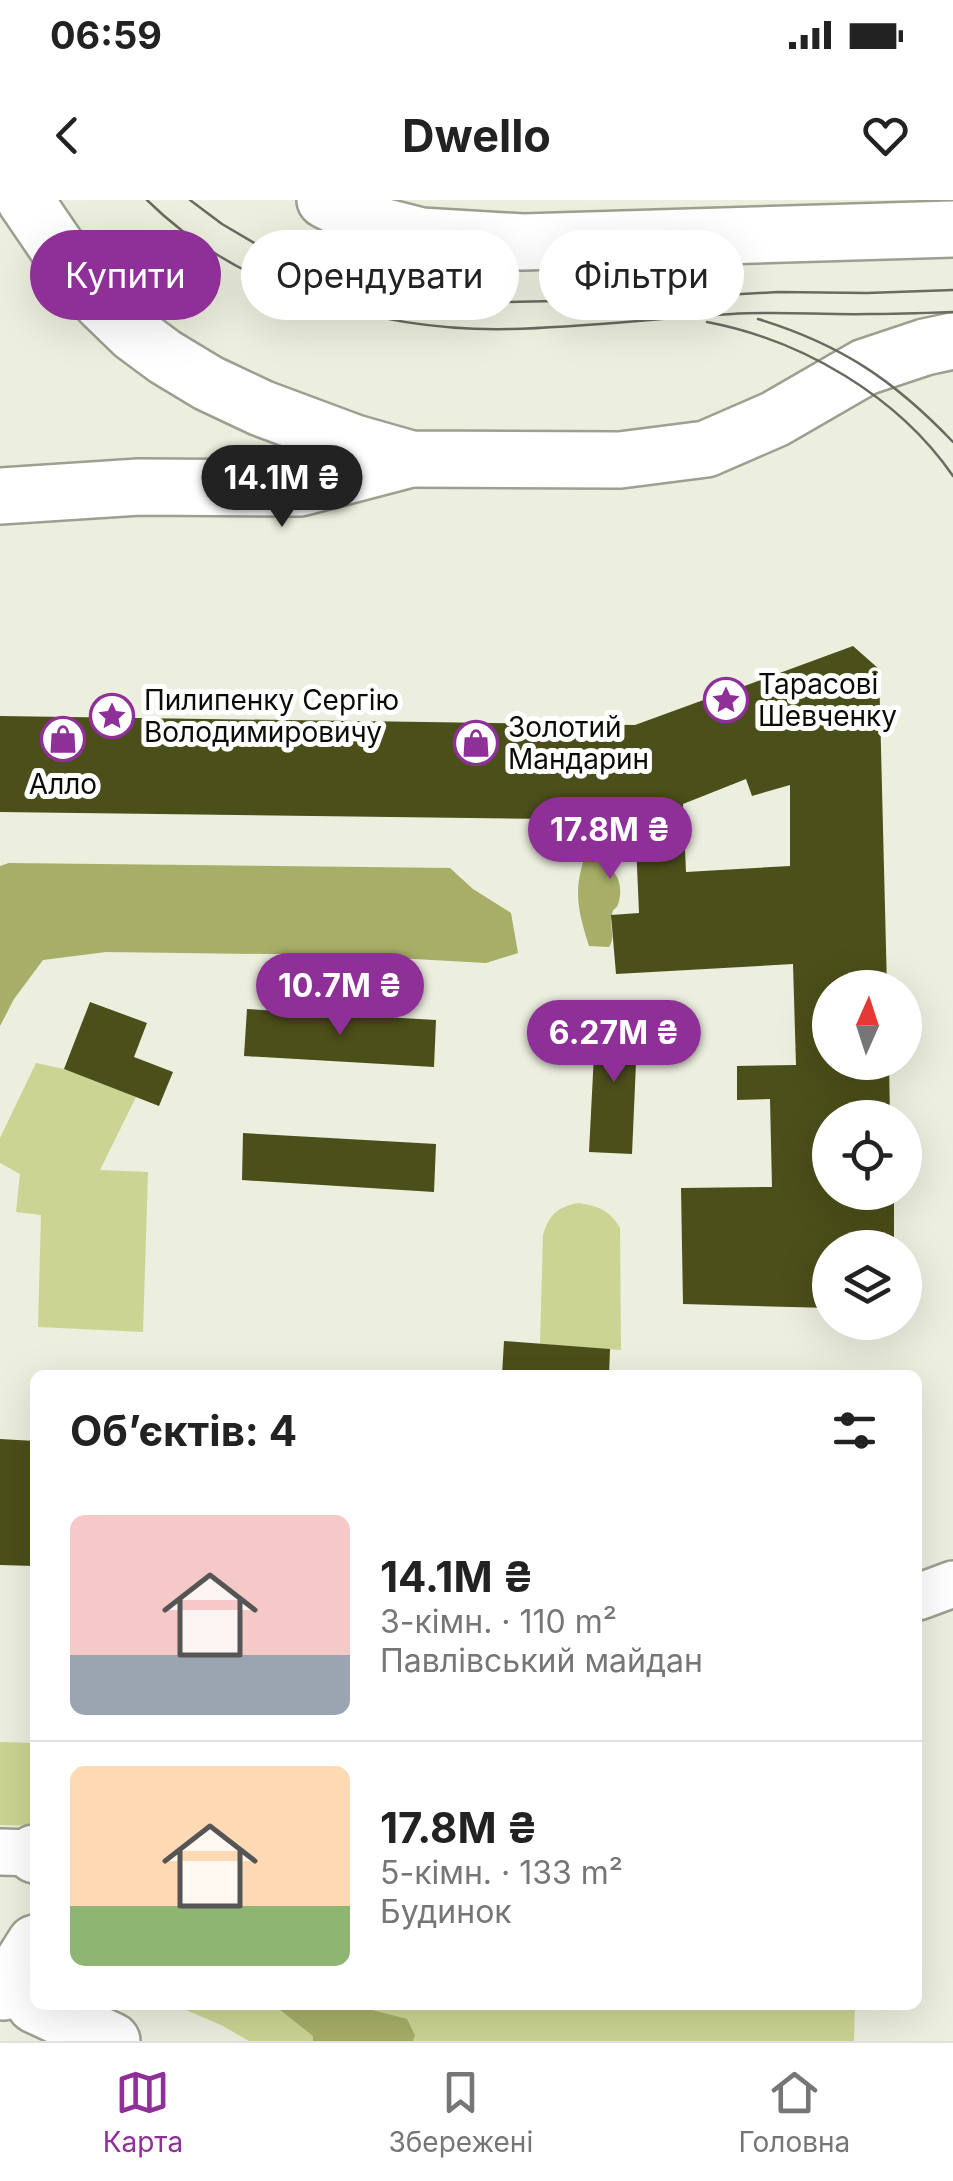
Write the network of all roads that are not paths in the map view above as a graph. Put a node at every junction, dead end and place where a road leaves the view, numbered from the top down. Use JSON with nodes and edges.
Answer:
{"nodes":[{"id":1,"x":25,"y":200,"type":"edge"},
{"id":2,"x":326,"y":200,"type":"edge"},
{"id":3,"x":953,"y":229,"type":"edge"},
{"id":4,"x":953,"y":340,"type":"edge"},
{"id":5,"x":410,"y":458,"type":"junction"},
{"id":6,"x":0,"y":496,"type":"edge"},
{"id":7,"x":953,"y":1584,"type":"edge"},
{"id":8,"x":922,"y":1596,"type":"edge"},
{"id":9,"x":0,"y":1852,"type":"edge"},
{"id":10,"x":30,"y":1854,"type":"edge"},
{"id":11,"x":30,"y":1960,"type":"edge"},
{"id":12,"x":19,"y":1998,"type":"edge"},
{"id":13,"x":45,"y":2010,"type":"edge"},
{"id":14,"x":112,"y":2041,"type":"edge"}],
"edges":[{"from":1,"to":5,"type":"main road"},
{"from":2,"to":3,"type":"main road"},
{"from":4,"to":5,"type":"main road"},
{"from":5,"to":6,"type":"main road"},
{"from":7,"to":8,"type":"street"},
{"from":9,"to":10,"type":"street"},
{"from":11,"to":12,"type":"main road"},
{"from":13,"to":14,"type":"main road"}]}
